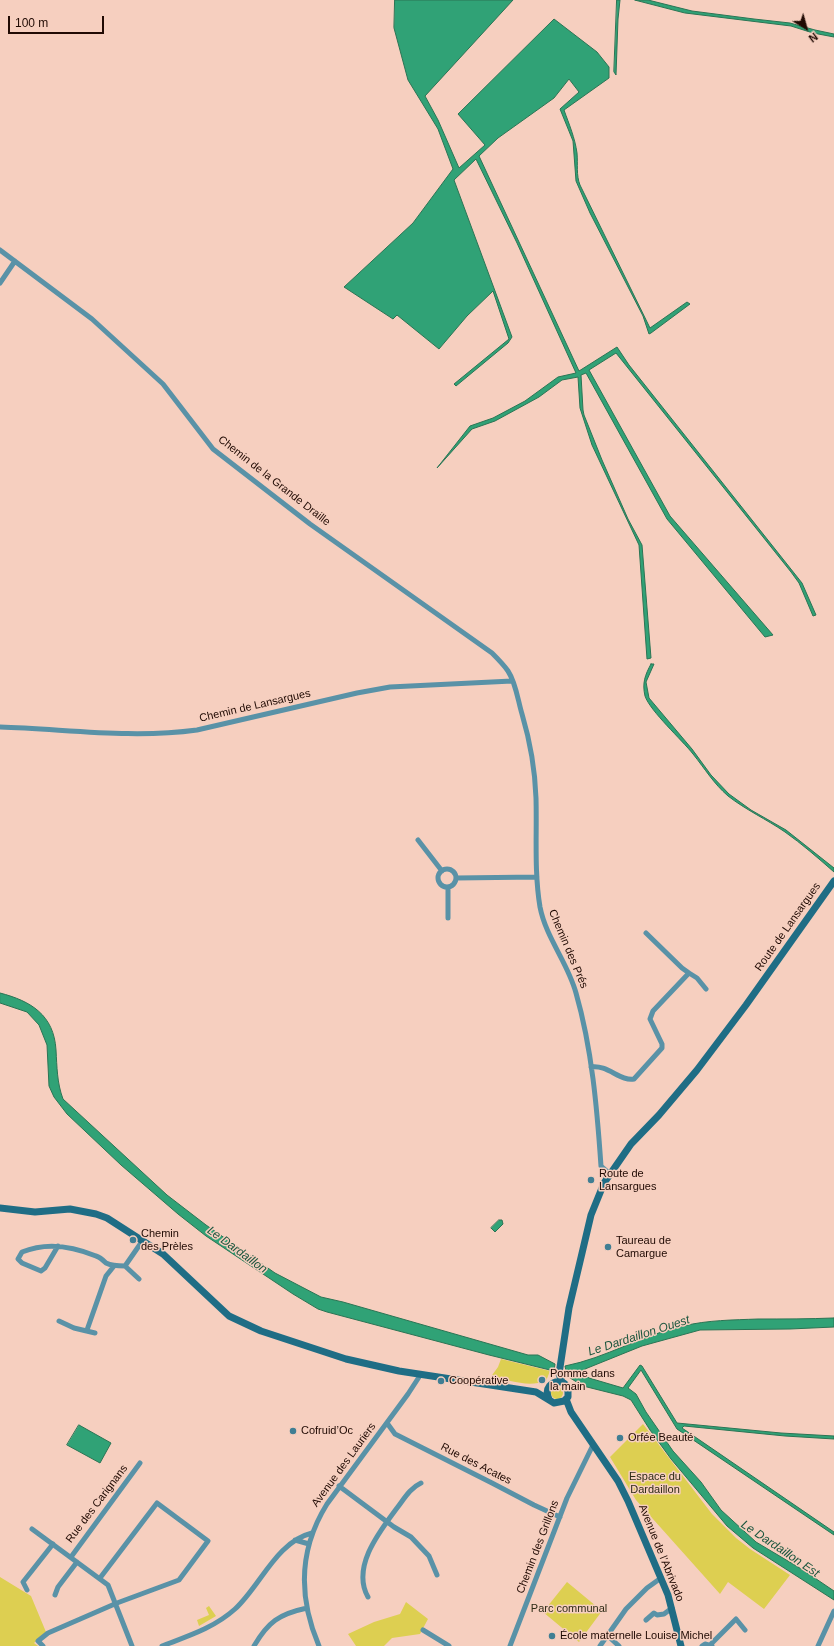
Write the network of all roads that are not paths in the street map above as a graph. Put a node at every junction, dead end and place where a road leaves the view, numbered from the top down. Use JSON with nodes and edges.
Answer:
{"nodes":[{"id":1,"x":0,"y":250,"type":"edge"},
{"id":2,"x":15,"y":261,"type":"junction"},
{"id":3,"x":0,"y":283,"type":"edge"},
{"id":4,"x":512,"y":681,"type":"junction"},
{"id":5,"x":0,"y":727,"type":"edge"},
{"id":6,"x":418,"y":840,"type":"dead end"},
{"id":7,"x":442,"y":871,"type":"junction"},
{"id":8,"x":537,"y":877,"type":"junction"},
{"id":9,"x":456,"y":878,"type":"junction"},
{"id":10,"x":834,"y":881,"type":"edge"},
{"id":11,"x":448,"y":887,"type":"junction"},
{"id":12,"x":448,"y":918,"type":"dead end"},
{"id":13,"x":646,"y":933,"type":"dead end"},
{"id":14,"x":689,"y":973,"type":"junction"},
{"id":15,"x":706,"y":989,"type":"dead end"},
{"id":16,"x":591,"y":1067,"type":"junction"},
{"id":17,"x":610,"y":1174,"type":"junction"},
{"id":18,"x":0,"y":1208,"type":"edge"},
{"id":19,"x":143,"y":1240,"type":"junction"},
{"id":20,"x":58,"y":1246,"type":"junction"},
{"id":21,"x":114,"y":1266,"type":"junction"},
{"id":22,"x":125,"y":1266,"type":"junction"},
{"id":23,"x":139,"y":1279,"type":"dead end"},
{"id":24,"x":59,"y":1321,"type":"dead end"},
{"id":25,"x":87,"y":1330,"type":"junction"},
{"id":26,"x":94,"y":1333,"type":"dead end"},
{"id":27,"x":421,"y":1374,"type":"junction"},
{"id":28,"x":558,"y":1382,"type":"junction"},
{"id":29,"x":547,"y":1389,"type":"junction"},
{"id":30,"x":536,"y":1392,"type":"junction"},
{"id":31,"x":549,"y":1399,"type":"junction"},
{"id":32,"x":566,"y":1400,"type":"junction"},
{"id":33,"x":558,"y":1403,"type":"junction"},
{"id":34,"x":571,"y":1412,"type":"junction"},
{"id":35,"x":387,"y":1423,"type":"junction"},
{"id":36,"x":593,"y":1445,"type":"junction"},
{"id":37,"x":599,"y":1455,"type":"junction"},
{"id":38,"x":588,"y":1457,"type":"junction"},
{"id":39,"x":140,"y":1463,"type":"dead end"},
{"id":40,"x":421,"y":1484,"type":"dead end"},
{"id":41,"x":339,"y":1486,"type":"junction"},
{"id":42,"x":560,"y":1517,"type":"junction"},
{"id":43,"x":387,"y":1522,"type":"junction"},
{"id":44,"x":32,"y":1529,"type":"dead end"},
{"id":45,"x":312,"y":1533,"type":"junction"},
{"id":46,"x":295,"y":1540,"type":"junction"},
{"id":47,"x":53,"y":1544,"type":"junction"},
{"id":48,"x":309,"y":1544,"type":"junction"},
{"id":49,"x":71,"y":1557,"type":"junction"},
{"id":50,"x":77,"y":1562,"type":"junction"},
{"id":51,"x":437,"y":1575,"type":"dead end"},
{"id":52,"x":100,"y":1578,"type":"junction"},
{"id":53,"x":661,"y":1578,"type":"junction"},
{"id":54,"x":27,"y":1590,"type":"dead end"},
{"id":55,"x":55,"y":1595,"type":"dead end"},
{"id":56,"x":368,"y":1597,"type":"dead end"},
{"id":57,"x":117,"y":1603,"type":"junction"},
{"id":58,"x":306,"y":1608,"type":"junction"},
{"id":59,"x":672,"y":1608,"type":"junction"},
{"id":60,"x":834,"y":1611,"type":"edge"},
{"id":61,"x":646,"y":1620,"type":"dead end"},
{"id":62,"x":423,"y":1630,"type":"dead end"},
{"id":63,"x":745,"y":1630,"type":"dead end"},
{"id":64,"x":608,"y":1636,"type":"junction"},
{"id":65,"x":711,"y":1645,"type":"edge"},
{"id":66,"x":43,"y":1646,"type":"edge"},
{"id":67,"x":132,"y":1646,"type":"edge"},
{"id":68,"x":162,"y":1646,"type":"edge"},
{"id":69,"x":254,"y":1646,"type":"edge"},
{"id":70,"x":319,"y":1646,"type":"edge"},
{"id":71,"x":449,"y":1646,"type":"edge"},
{"id":72,"x":510,"y":1646,"type":"edge"},
{"id":73,"x":600,"y":1646,"type":"edge"},
{"id":74,"x":619,"y":1646,"type":"edge"},
{"id":75,"x":681,"y":1646,"type":"edge"},
{"id":76,"x":702,"y":1646,"type":"edge"},
{"id":77,"x":818,"y":1646,"type":"edge"}],
"edges":[{"from":1,"to":2,"type":"street","name":"Chemin de la Grande Draille"},
{"from":2,"to":3,"type":"street"},
{"from":2,"to":4,"type":"street","name":"Chemin de la Grande Draille"},
{"from":4,"to":5,"type":"street","name":"Chemin de Lansargues"},
{"from":4,"to":8,"type":"street","name":"Chemin des Prés"},
{"from":6,"to":7,"type":"street"},
{"from":7,"to":9,"type":"street"},
{"from":7,"to":11,"type":"street"},
{"from":8,"to":9,"type":"street"},
{"from":8,"to":16,"type":"street","name":"Chemin des Prés"},
{"from":9,"to":11,"type":"street"},
{"from":10,"to":17,"type":"main road","name":"Route de Lansargues"},
{"from":11,"to":12,"type":"street"},
{"from":13,"to":14,"type":"street"},
{"from":14,"to":15,"type":"street"},
{"from":14,"to":16,"type":"street"},
{"from":16,"to":17,"type":"street","name":"Chemin des Prés"},
{"from":17,"to":28,"type":"main road","name":"Route de Lansargues"},
{"from":18,"to":19,"type":"main road"},
{"from":19,"to":22,"type":"street"},
{"from":19,"to":27,"type":"main road"},
{"from":20,"to":20,"type":"street"},
{"from":20,"to":21,"type":"street"},
{"from":21,"to":22,"type":"street"},
{"from":21,"to":25,"type":"street"},
{"from":22,"to":23,"type":"street"},
{"from":24,"to":25,"type":"street"},
{"from":25,"to":26,"type":"street"},
{"from":27,"to":30,"type":"main road"},
{"from":27,"to":35,"type":"street","name":"Avenue des Lauriers"},
{"from":28,"to":29,"type":"main road"},
{"from":28,"to":32,"type":"main road"},
{"from":29,"to":30,"type":"main road"},
{"from":29,"to":31,"type":"main road"},
{"from":30,"to":31,"type":"main road"},
{"from":31,"to":33,"type":"main road"},
{"from":32,"to":33,"type":"main road"},
{"from":32,"to":34,"type":"main road","name":"Avenue de l'Abrivado"},
{"from":33,"to":34,"type":"main road","name":"Avenue de l'Abrivado"},
{"from":34,"to":36,"type":"main road","name":"Avenue de l'Abrivado"},
{"from":35,"to":41,"type":"street","name":"Avenue des Lauriers"},
{"from":35,"to":42,"type":"street","name":"Rue des Acates"},
{"from":36,"to":37,"type":"main road","name":"Avenue de l'Abrivado"},
{"from":36,"to":38,"type":"street","name":"Chemin des Grillons"},
{"from":37,"to":38,"type":"street"},
{"from":37,"to":53,"type":"main road","name":"Avenue de l'Abrivado"},
{"from":38,"to":42,"type":"street","name":"Chemin des Grillons"},
{"from":39,"to":49,"type":"street","name":"Rue des Carignans"},
{"from":40,"to":43,"type":"street"},
{"from":41,"to":43,"type":"street"},
{"from":41,"to":45,"type":"street","name":"Avenue des Lauriers"},
{"from":42,"to":72,"type":"street","name":"Chemin des Grillons"},
{"from":43,"to":51,"type":"street"},
{"from":43,"to":56,"type":"street"},
{"from":44,"to":47,"type":"street"},
{"from":45,"to":46,"type":"street"},
{"from":45,"to":48,"type":"street","name":"Avenue des Lauriers"},
{"from":46,"to":48,"type":"street"},
{"from":46,"to":68,"type":"street"},
{"from":47,"to":49,"type":"street"},
{"from":47,"to":54,"type":"street"},
{"from":48,"to":58,"type":"street","name":"Avenue des Lauriers"},
{"from":49,"to":50,"type":"street"},
{"from":50,"to":52,"type":"street"},
{"from":50,"to":55,"type":"street"},
{"from":52,"to":57,"type":"street"},
{"from":52,"to":57,"type":"street"},
{"from":53,"to":59,"type":"main road","name":"Avenue de l'Abrivado"},
{"from":53,"to":64,"type":"street"},
{"from":57,"to":66,"type":"street"},
{"from":57,"to":67,"type":"street"},
{"from":58,"to":69,"type":"street"},
{"from":58,"to":70,"type":"street","name":"Avenue des Lauriers"},
{"from":59,"to":61,"type":"street"},
{"from":59,"to":75,"type":"main road","name":"Avenue de l'Abrivado"},
{"from":60,"to":77,"type":"street"},
{"from":62,"to":71,"type":"street"},
{"from":63,"to":65,"type":"street"},
{"from":64,"to":73,"type":"street"},
{"from":64,"to":74,"type":"street"},
{"from":65,"to":76,"type":"street"}]}
